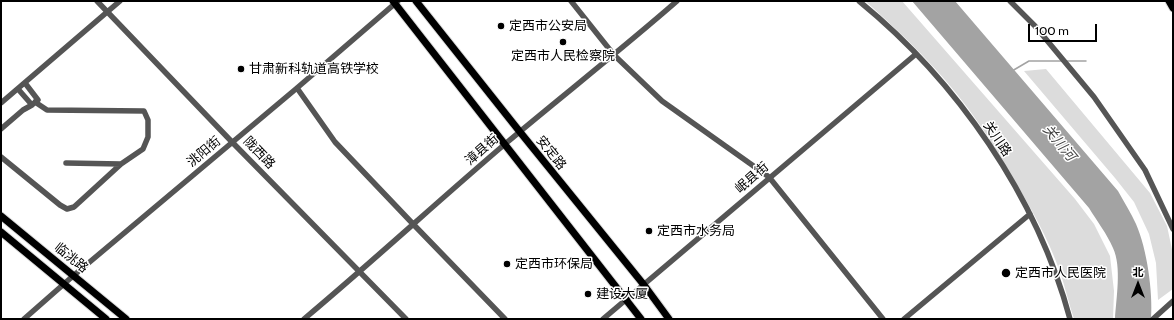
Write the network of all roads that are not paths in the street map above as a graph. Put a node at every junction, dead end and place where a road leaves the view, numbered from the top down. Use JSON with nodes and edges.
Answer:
{"nodes":[{"id":1,"x":97,"y":1,"type":"edge"},
{"id":2,"x":120,"y":1,"type":"edge"},
{"id":3,"x":416,"y":1,"type":"edge"},
{"id":4,"x":571,"y":1,"type":"edge"},
{"id":5,"x":677,"y":1,"type":"edge"},
{"id":6,"x":859,"y":1,"type":"edge"},
{"id":7,"x":1010,"y":1,"type":"edge"},
{"id":8,"x":1169,"y":1,"type":"edge"},
{"id":9,"x":395,"y":2,"type":"edge"},
{"id":10,"x":1173,"y":8,"type":"edge"},
{"id":11,"x":108,"y":12,"type":"junction"},
{"id":12,"x":916,"y":54,"type":"junction"},
{"id":13,"x":614,"y":55,"type":"junction"},
{"id":14,"x":25,"y":82,"type":"junction"},
{"id":15,"x":297,"y":88,"type":"junction"},
{"id":16,"x":18,"y":89,"type":"junction"},
{"id":17,"x":1,"y":103,"type":"edge"},
{"id":18,"x":33,"y":104,"type":"junction"},
{"id":19,"x":1,"y":129,"type":"edge"},
{"id":20,"x":520,"y":132,"type":"junction"},
{"id":21,"x":232,"y":142,"type":"junction"},
{"id":22,"x":504,"y":145,"type":"junction"},
{"id":23,"x":1,"y":157,"type":"edge"},
{"id":24,"x":66,"y":163,"type":"dead end"},
{"id":25,"x":121,"y":164,"type":"junction"},
{"id":26,"x":769,"y":177,"type":"junction"},
{"id":27,"x":1030,"y":214,"type":"junction"},
{"id":28,"x":1,"y":216,"type":"edge"},
{"id":29,"x":414,"y":225,"type":"junction"},
{"id":30,"x":1173,"y":230,"type":"edge"},
{"id":31,"x":1,"y":232,"type":"edge"},
{"id":32,"x":360,"y":272,"type":"junction"},
{"id":33,"x":73,"y":276,"type":"junction"},
{"id":34,"x":64,"y":284,"type":"junction"},
{"id":35,"x":644,"y":285,"type":"junction"},
{"id":36,"x":626,"y":300,"type":"junction"},
{"id":37,"x":1173,"y":301,"type":"edge"},
{"id":38,"x":24,"y":319,"type":"edge"},
{"id":39,"x":106,"y":319,"type":"edge"},
{"id":40,"x":126,"y":319,"type":"edge"},
{"id":41,"x":304,"y":319,"type":"edge"},
{"id":42,"x":406,"y":319,"type":"edge"},
{"id":43,"x":506,"y":319,"type":"edge"},
{"id":44,"x":603,"y":319,"type":"edge"},
{"id":45,"x":641,"y":319,"type":"edge"},
{"id":46,"x":669,"y":319,"type":"edge"},
{"id":47,"x":883,"y":319,"type":"edge"},
{"id":48,"x":904,"y":319,"type":"edge"},
{"id":49,"x":1070,"y":319,"type":"edge"},
{"id":50,"x":1153,"y":319,"type":"edge"}],
"edges":[{"from":1,"to":11,"type":"street","name":"陇西路"},
{"from":2,"to":11,"type":"street"},
{"from":3,"to":20,"type":"main road","name":"安定路"},
{"from":4,"to":13,"type":"street"},
{"from":5,"to":13,"type":"street","name":"漳县街"},
{"from":6,"to":12,"type":"street","name":"关川路"},
{"from":7,"to":30,"type":"street"},
{"from":8,"to":10,"type":"main road"},
{"from":9,"to":15,"type":"street","name":"洮阳街"},
{"from":9,"to":22,"type":"main road"},
{"from":11,"to":14,"type":"street"},
{"from":11,"to":21,"type":"street","name":"陇西路"},
{"from":12,"to":26,"type":"street","name":"岷县街"},
{"from":12,"to":27,"type":"street","name":"关川路"},
{"from":13,"to":20,"type":"street","name":"漳县街"},
{"from":13,"to":26,"type":"street"},
{"from":14,"to":16,"type":"street"},
{"from":14,"to":18,"type":"street"},
{"from":15,"to":21,"type":"street","name":"洮阳街"},
{"from":15,"to":29,"type":"street"},
{"from":16,"to":17,"type":"street"},
{"from":16,"to":18,"type":"street"},
{"from":18,"to":19,"type":"street"},
{"from":18,"to":25,"type":"street"},
{"from":20,"to":22,"type":"street","name":"漳县街"},
{"from":20,"to":35,"type":"main road","name":"安定路"},
{"from":21,"to":32,"type":"street","name":"陇西路"},
{"from":21,"to":33,"type":"street","name":"洮阳街"},
{"from":22,"to":29,"type":"street","name":"漳县街"},
{"from":22,"to":36,"type":"main road"},
{"from":23,"to":25,"type":"street"},
{"from":24,"to":25,"type":"street"},
{"from":26,"to":35,"type":"street","name":"岷县街"},
{"from":26,"to":47,"type":"street"},
{"from":27,"to":48,"type":"street"},
{"from":27,"to":49,"type":"street","name":"关川路"},
{"from":28,"to":33,"type":"main road","name":"临洮路"},
{"from":29,"to":32,"type":"street","name":"漳县街"},
{"from":29,"to":43,"type":"street"},
{"from":31,"to":34,"type":"main road","name":"临洮路"},
{"from":32,"to":41,"type":"street","name":"漳县街"},
{"from":32,"to":42,"type":"street","name":"陇西路"},
{"from":33,"to":34,"type":"street","name":"洮阳街"},
{"from":33,"to":40,"type":"main road","name":"临洮路"},
{"from":34,"to":38,"type":"street","name":"洮阳街"},
{"from":34,"to":39,"type":"main road","name":"临洮路"},
{"from":35,"to":36,"type":"street","name":"岷县街"},
{"from":35,"to":46,"type":"main road","name":"安定路"},
{"from":36,"to":44,"type":"street","name":"岷县街"},
{"from":36,"to":45,"type":"main road"},
{"from":37,"to":50,"type":"street"}]}
